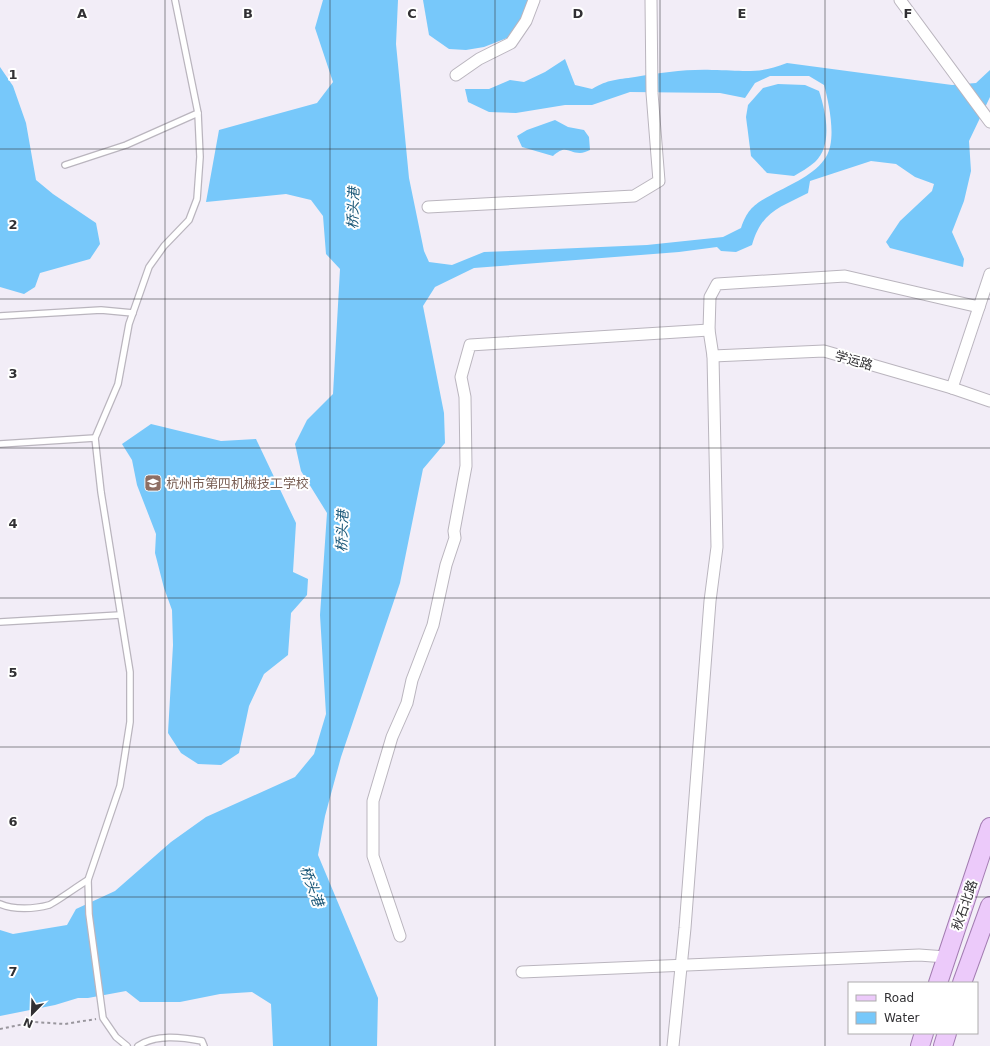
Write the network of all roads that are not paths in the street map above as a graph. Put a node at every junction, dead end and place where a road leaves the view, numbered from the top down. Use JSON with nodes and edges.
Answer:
{"nodes":[{"id":1,"x":175,"y":0,"type":"edge"},
{"id":2,"x":534,"y":0,"type":"edge"},
{"id":3,"x":651,"y":0,"type":"edge"},
{"id":4,"x":900,"y":0,"type":"edge"},
{"id":5,"x":456,"y":75,"type":"dead end"},
{"id":6,"x":198,"y":112,"type":"junction"},
{"id":7,"x":990,"y":122,"type":"edge"},
{"id":8,"x":65,"y":164,"type":"dead end"},
{"id":9,"x":428,"y":207,"type":"dead end"},
{"id":10,"x":990,"y":274,"type":"edge"},
{"id":11,"x":979,"y":307,"type":"junction"},
{"id":12,"x":132,"y":313,"type":"junction"},
{"id":13,"x":0,"y":316,"type":"edge"},
{"id":14,"x":709,"y":330,"type":"junction"},
{"id":15,"x":713,"y":356,"type":"junction"},
{"id":16,"x":952,"y":388,"type":"junction"},
{"id":17,"x":990,"y":401,"type":"edge"},
{"id":18,"x":95,"y":438,"type":"junction"},
{"id":19,"x":0,"y":444,"type":"edge"},
{"id":20,"x":120,"y":615,"type":"junction"},
{"id":21,"x":0,"y":622,"type":"edge"},
{"id":22,"x":990,"y":827,"type":"edge"},
{"id":23,"x":88,"y":880,"type":"junction"},
{"id":24,"x":0,"y":904,"type":"edge"},
{"id":25,"x":990,"y":906,"type":"edge"},
{"id":26,"x":400,"y":936,"type":"dead end"},
{"id":27,"x":946,"y":957,"type":"junction"},
{"id":28,"x":680,"y":966,"type":"junction"},
{"id":29,"x":522,"y":972,"type":"dead end"},
{"id":30,"x":938,"y":982,"type":"edge"},
{"id":31,"x":962,"y":982,"type":"edge"},
{"id":32,"x":924,"y":1034,"type":"edge"},
{"id":33,"x":947,"y":1034,"type":"edge"},
{"id":34,"x":127,"y":1046,"type":"edge"},
{"id":35,"x":138,"y":1046,"type":"edge"},
{"id":36,"x":204,"y":1046,"type":"edge"},
{"id":37,"x":673,"y":1046,"type":"edge"},
{"id":38,"x":920,"y":1046,"type":"edge"},
{"id":39,"x":943,"y":1046,"type":"edge"}],
"edges":[{"from":1,"to":6,"type":"lane"},
{"from":2,"to":5,"type":"street"},
{"from":3,"to":9,"type":"street"},
{"from":4,"to":7,"type":"street"},
{"from":6,"to":8,"type":"lane"},
{"from":6,"to":12,"type":"lane"},
{"from":10,"to":11,"type":"street"},
{"from":11,"to":14,"type":"street"},
{"from":11,"to":16,"type":"street"},
{"from":12,"to":13,"type":"lane"},
{"from":12,"to":18,"type":"lane"},
{"from":14,"to":15,"type":"street"},
{"from":14,"to":26,"type":"street"},
{"from":15,"to":16,"type":"street","name":"学运路"},
{"from":15,"to":28,"type":"street"},
{"from":16,"to":17,"type":"street","name":"学运路"},
{"from":18,"to":19,"type":"lane"},
{"from":18,"to":20,"type":"lane"},
{"from":20,"to":21,"type":"lane"},
{"from":20,"to":23,"type":"lane"},
{"from":22,"to":27,"type":"main road","name":"秋石北路"},
{"from":23,"to":24,"type":"lane"},
{"from":23,"to":34,"type":"lane"},
{"from":25,"to":31,"type":"main road","name":"秋石北路"},
{"from":27,"to":28,"type":"street"},
{"from":27,"to":30,"type":"main road","name":"秋石北路"},
{"from":28,"to":29,"type":"street"},
{"from":28,"to":37,"type":"street"},
{"from":32,"to":38,"type":"main road"},
{"from":33,"to":39,"type":"main road"},
{"from":35,"to":36,"type":"lane"}]}
